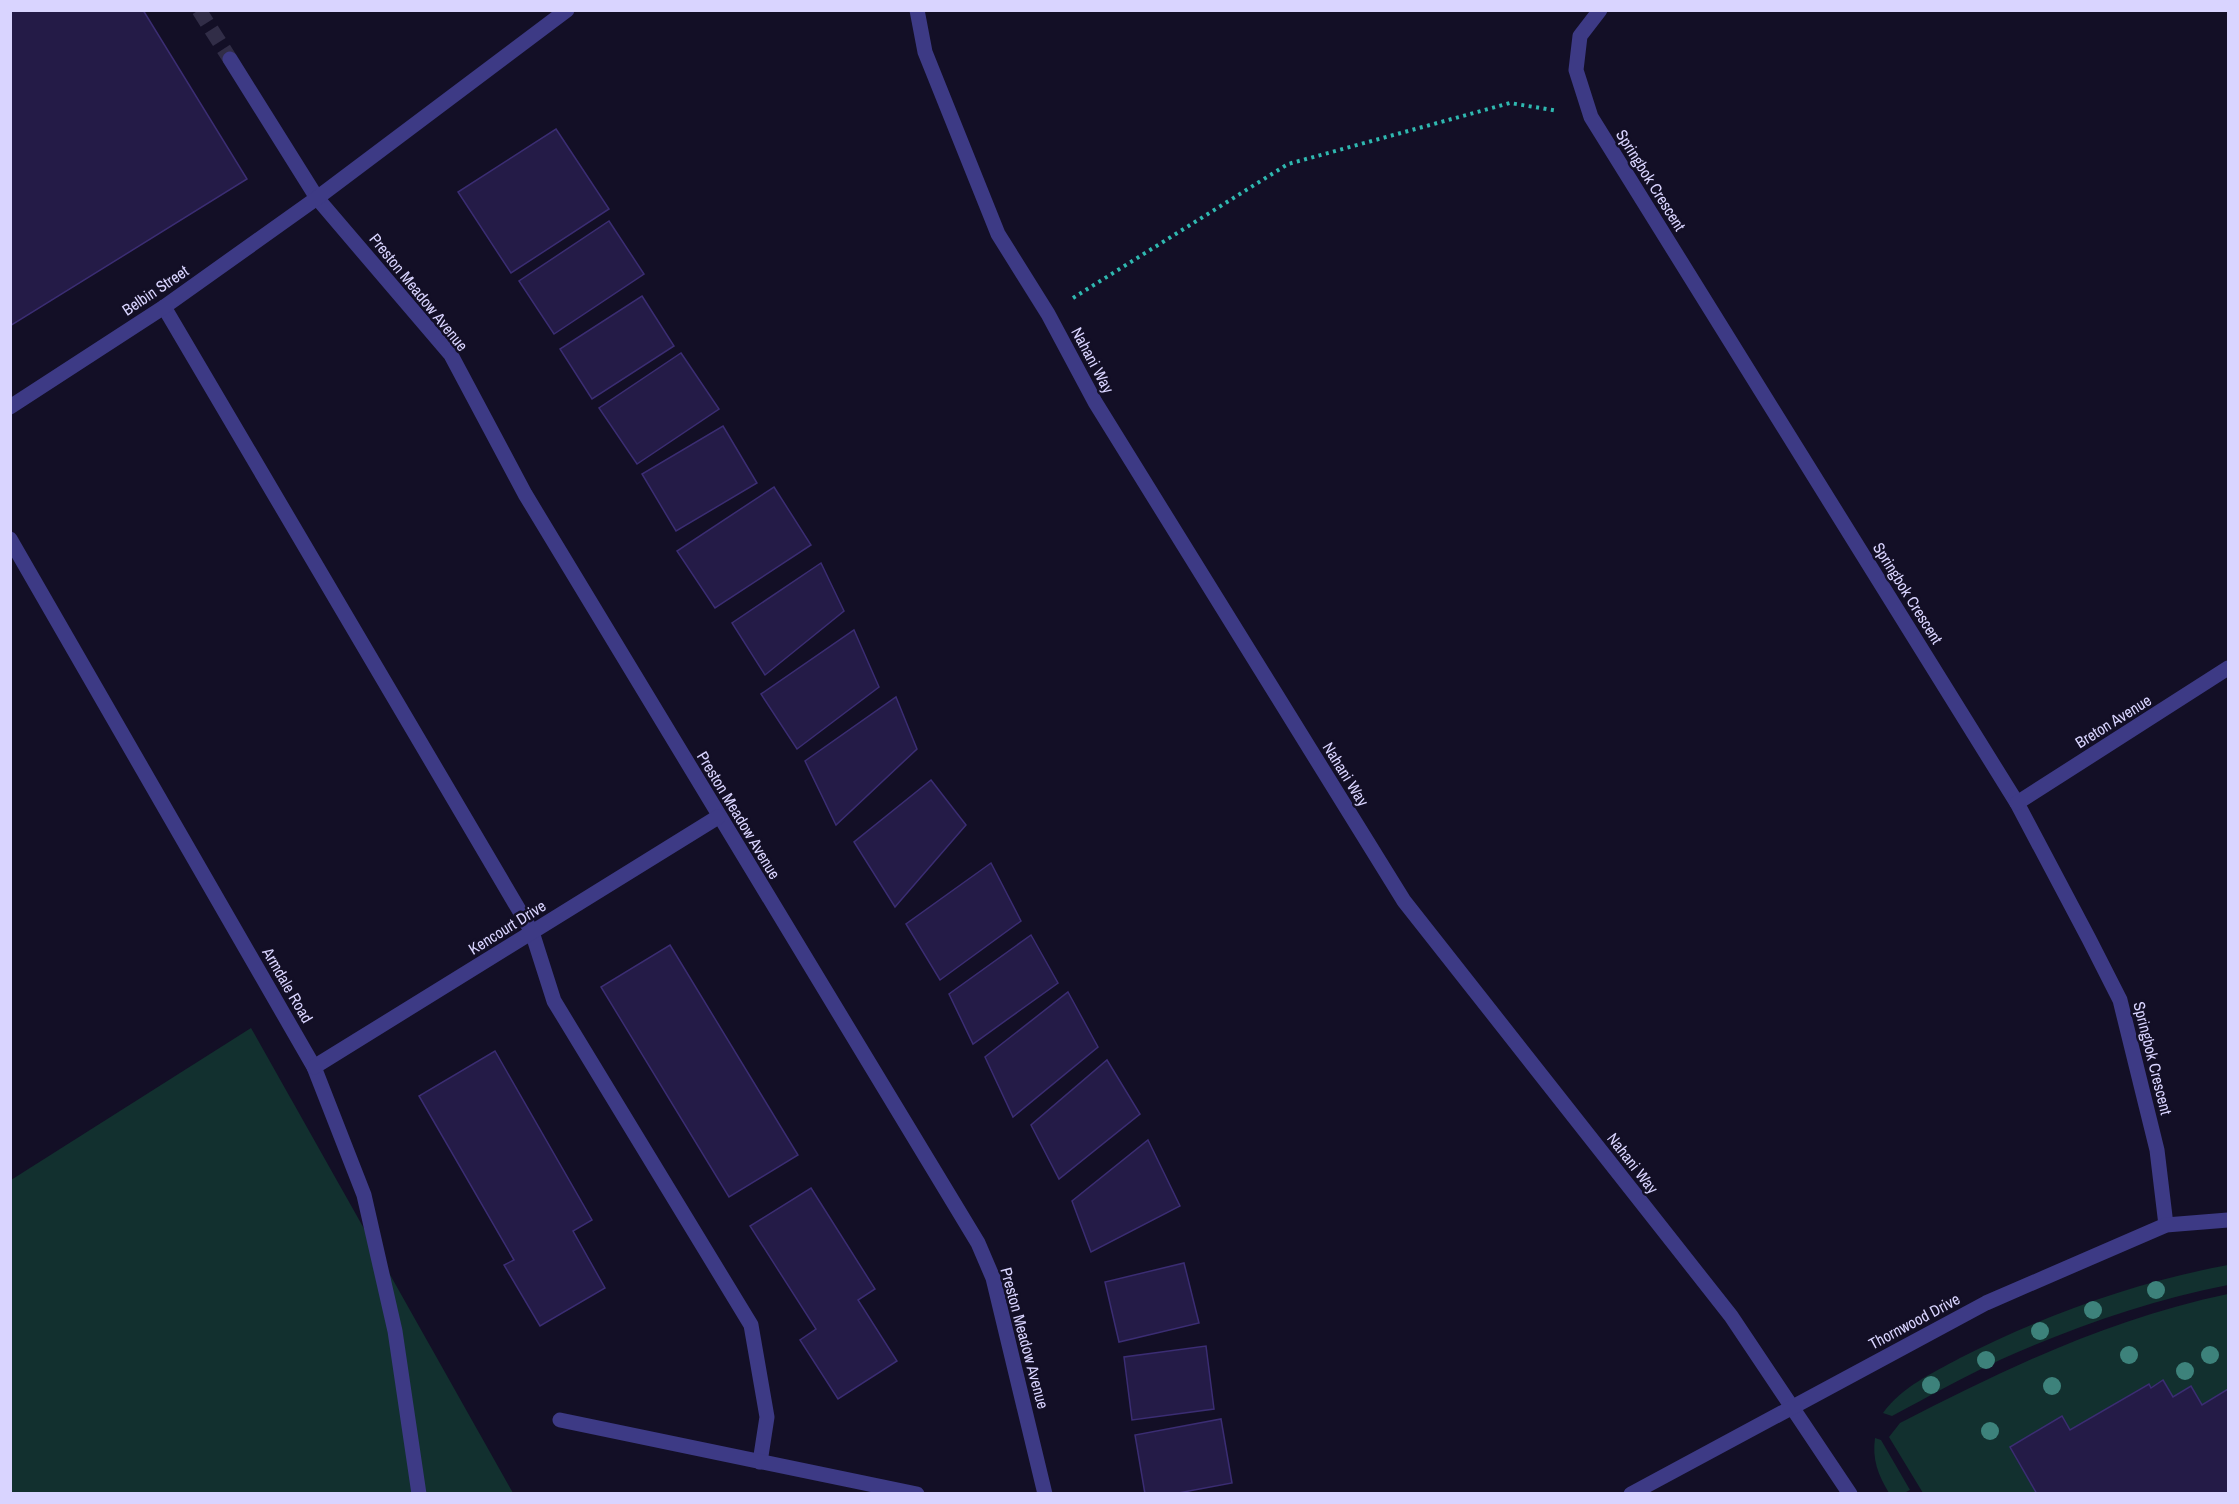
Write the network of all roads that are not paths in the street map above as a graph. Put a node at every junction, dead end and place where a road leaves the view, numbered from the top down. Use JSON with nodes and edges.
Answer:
{"nodes":[{"id":1,"x":567,"y":10,"type":"edge"},
{"id":2,"x":917,"y":10,"type":"edge"},
{"id":3,"x":1600,"y":10,"type":"edge"},
{"id":4,"x":230,"y":59,"type":"tunnel mouth"},
{"id":5,"x":317,"y":198,"type":"junction"},
{"id":6,"x":164,"y":307,"type":"junction"},
{"id":7,"x":10,"y":406,"type":"edge"},
{"id":8,"x":10,"y":539,"type":"edge"},
{"id":9,"x":2229,"y":668,"type":"edge"},
{"id":10,"x":2016,"y":803,"type":"junction"},
{"id":11,"x":718,"y":817,"type":"junction"},
{"id":12,"x":532,"y":932,"type":"junction"},
{"id":13,"x":314,"y":1067,"type":"junction"},
{"id":14,"x":2229,"y":1220,"type":"edge"},
{"id":15,"x":2166,"y":1225,"type":"junction"},
{"id":16,"x":1792,"y":1407,"type":"junction"},
{"id":17,"x":560,"y":1420,"type":"dead end"},
{"id":18,"x":760,"y":1462,"type":"junction"},
{"id":19,"x":419,"y":1494,"type":"edge"},
{"id":20,"x":917,"y":1494,"type":"edge"},
{"id":21,"x":1045,"y":1494,"type":"edge"},
{"id":22,"x":1631,"y":1494,"type":"edge"},
{"id":23,"x":1850,"y":1494,"type":"edge"}],
"edges":[{"from":1,"to":5,"type":"street","name":"Belbin Street"},
{"from":2,"to":16,"type":"street","name":"Nahani Way"},
{"from":3,"to":10,"type":"street","name":"Springbok Crescent"},
{"from":4,"to":5,"type":"street","name":"Preston Meadow Avenue"},
{"from":5,"to":6,"type":"street","name":"Belbin Street"},
{"from":5,"to":11,"type":"street","name":"Preston Meadow Avenue"},
{"from":6,"to":7,"type":"street","name":"Belbin Street"},
{"from":6,"to":12,"type":"street"},
{"from":8,"to":13,"type":"street","name":"Armdale Road"},
{"from":9,"to":10,"type":"street","name":"Breton Avenue"},
{"from":10,"to":15,"type":"street","name":"Springbok Crescent"},
{"from":11,"to":12,"type":"street","name":"Kencourt Drive"},
{"from":11,"to":21,"type":"street","name":"Preston Meadow Avenue"},
{"from":12,"to":13,"type":"street","name":"Kencourt Drive"},
{"from":12,"to":18,"type":"street"},
{"from":13,"to":19,"type":"street","name":"Armdale Road"},
{"from":14,"to":15,"type":"street","name":"Thornwood Drive"},
{"from":15,"to":16,"type":"street","name":"Thornwood Drive"},
{"from":16,"to":22,"type":"street","name":"Thornwood Drive"},
{"from":16,"to":23,"type":"street","name":"Nahani Way"},
{"from":17,"to":18,"type":"street"},
{"from":18,"to":20,"type":"street"}]}
